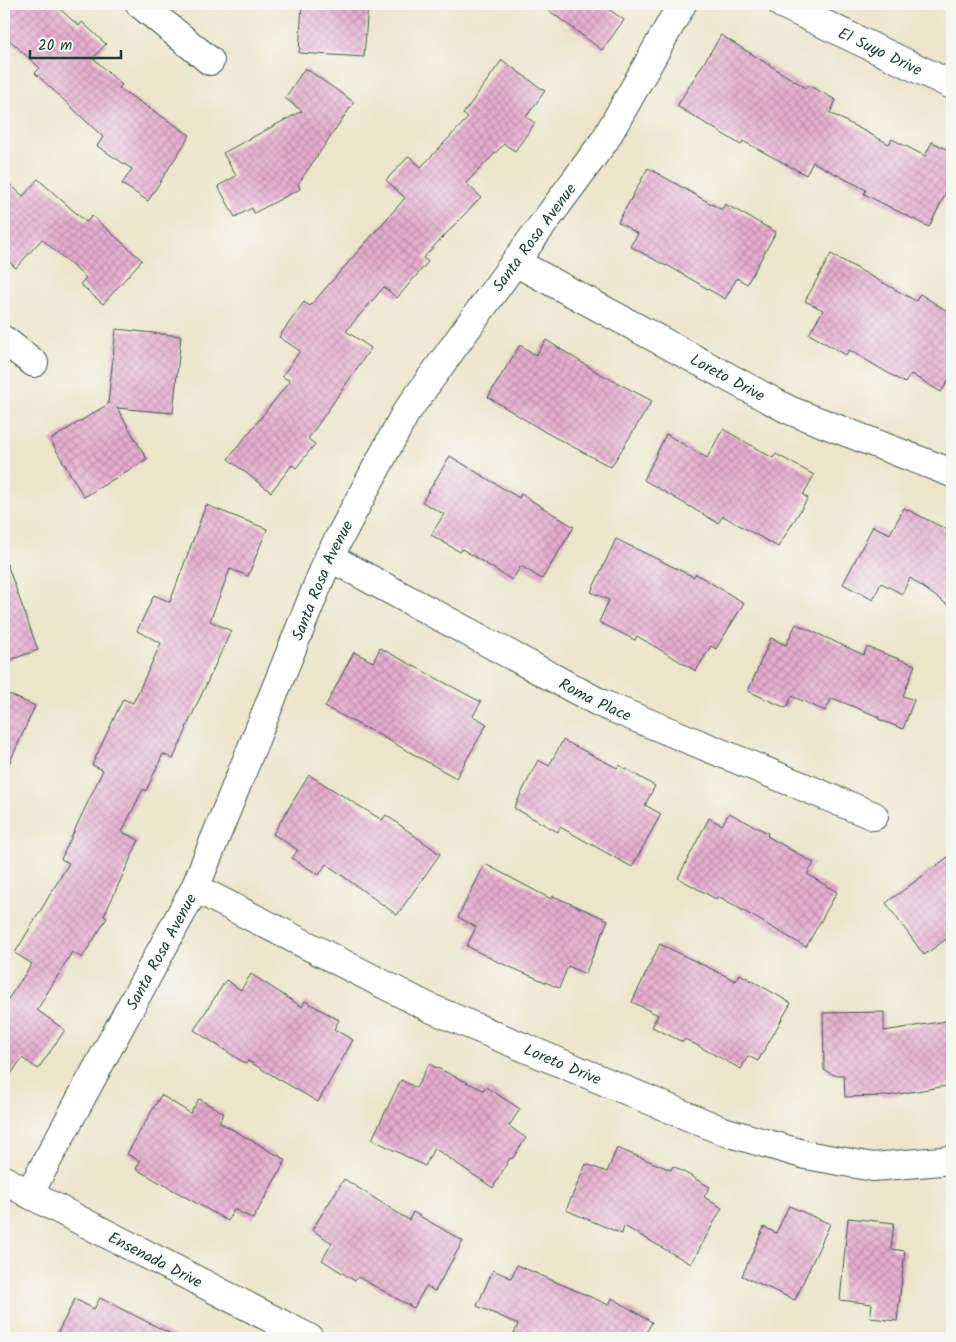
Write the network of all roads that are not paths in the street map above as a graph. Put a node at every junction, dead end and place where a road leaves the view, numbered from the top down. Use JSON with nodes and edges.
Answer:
{"nodes":[{"id":1,"x":140,"y":4,"type":"edge"},
{"id":2,"x":682,"y":4,"type":"edge"},
{"id":3,"x":782,"y":4,"type":"edge"},
{"id":4,"x":210,"y":61,"type":"dead end"},
{"id":5,"x":952,"y":85,"type":"edge"},
{"id":6,"x":515,"y":262,"type":"junction"},
{"id":7,"x":4,"y":340,"type":"edge"},
{"id":8,"x":34,"y":363,"type":"dead end"},
{"id":9,"x":952,"y":473,"type":"edge"},
{"id":10,"x":329,"y":557,"type":"junction"},
{"id":11,"x":874,"y":816,"type":"dead end"},
{"id":12,"x":195,"y":888,"type":"junction"},
{"id":13,"x":952,"y":1160,"type":"edge"},
{"id":14,"x":4,"y":1180,"type":"edge"},
{"id":15,"x":29,"y":1194,"type":"junction"},
{"id":16,"x":310,"y":1338,"type":"edge"}],
"edges":[{"from":1,"to":4,"type":"street"},
{"from":2,"to":6,"type":"street","name":"Santa Rosa Avenue"},
{"from":3,"to":5,"type":"street","name":"El Suyo Drive"},
{"from":6,"to":9,"type":"street","name":"Loreto Drive"},
{"from":6,"to":10,"type":"street","name":"Santa Rosa Avenue"},
{"from":7,"to":8,"type":"street"},
{"from":10,"to":11,"type":"street","name":"Roma Place"},
{"from":10,"to":12,"type":"street","name":"Santa Rosa Avenue"},
{"from":12,"to":13,"type":"street","name":"Loreto Drive"},
{"from":12,"to":15,"type":"street","name":"Santa Rosa Avenue"},
{"from":14,"to":15,"type":"street","name":"Ensenada Drive"},
{"from":15,"to":16,"type":"street","name":"Ensenada Drive"}]}
